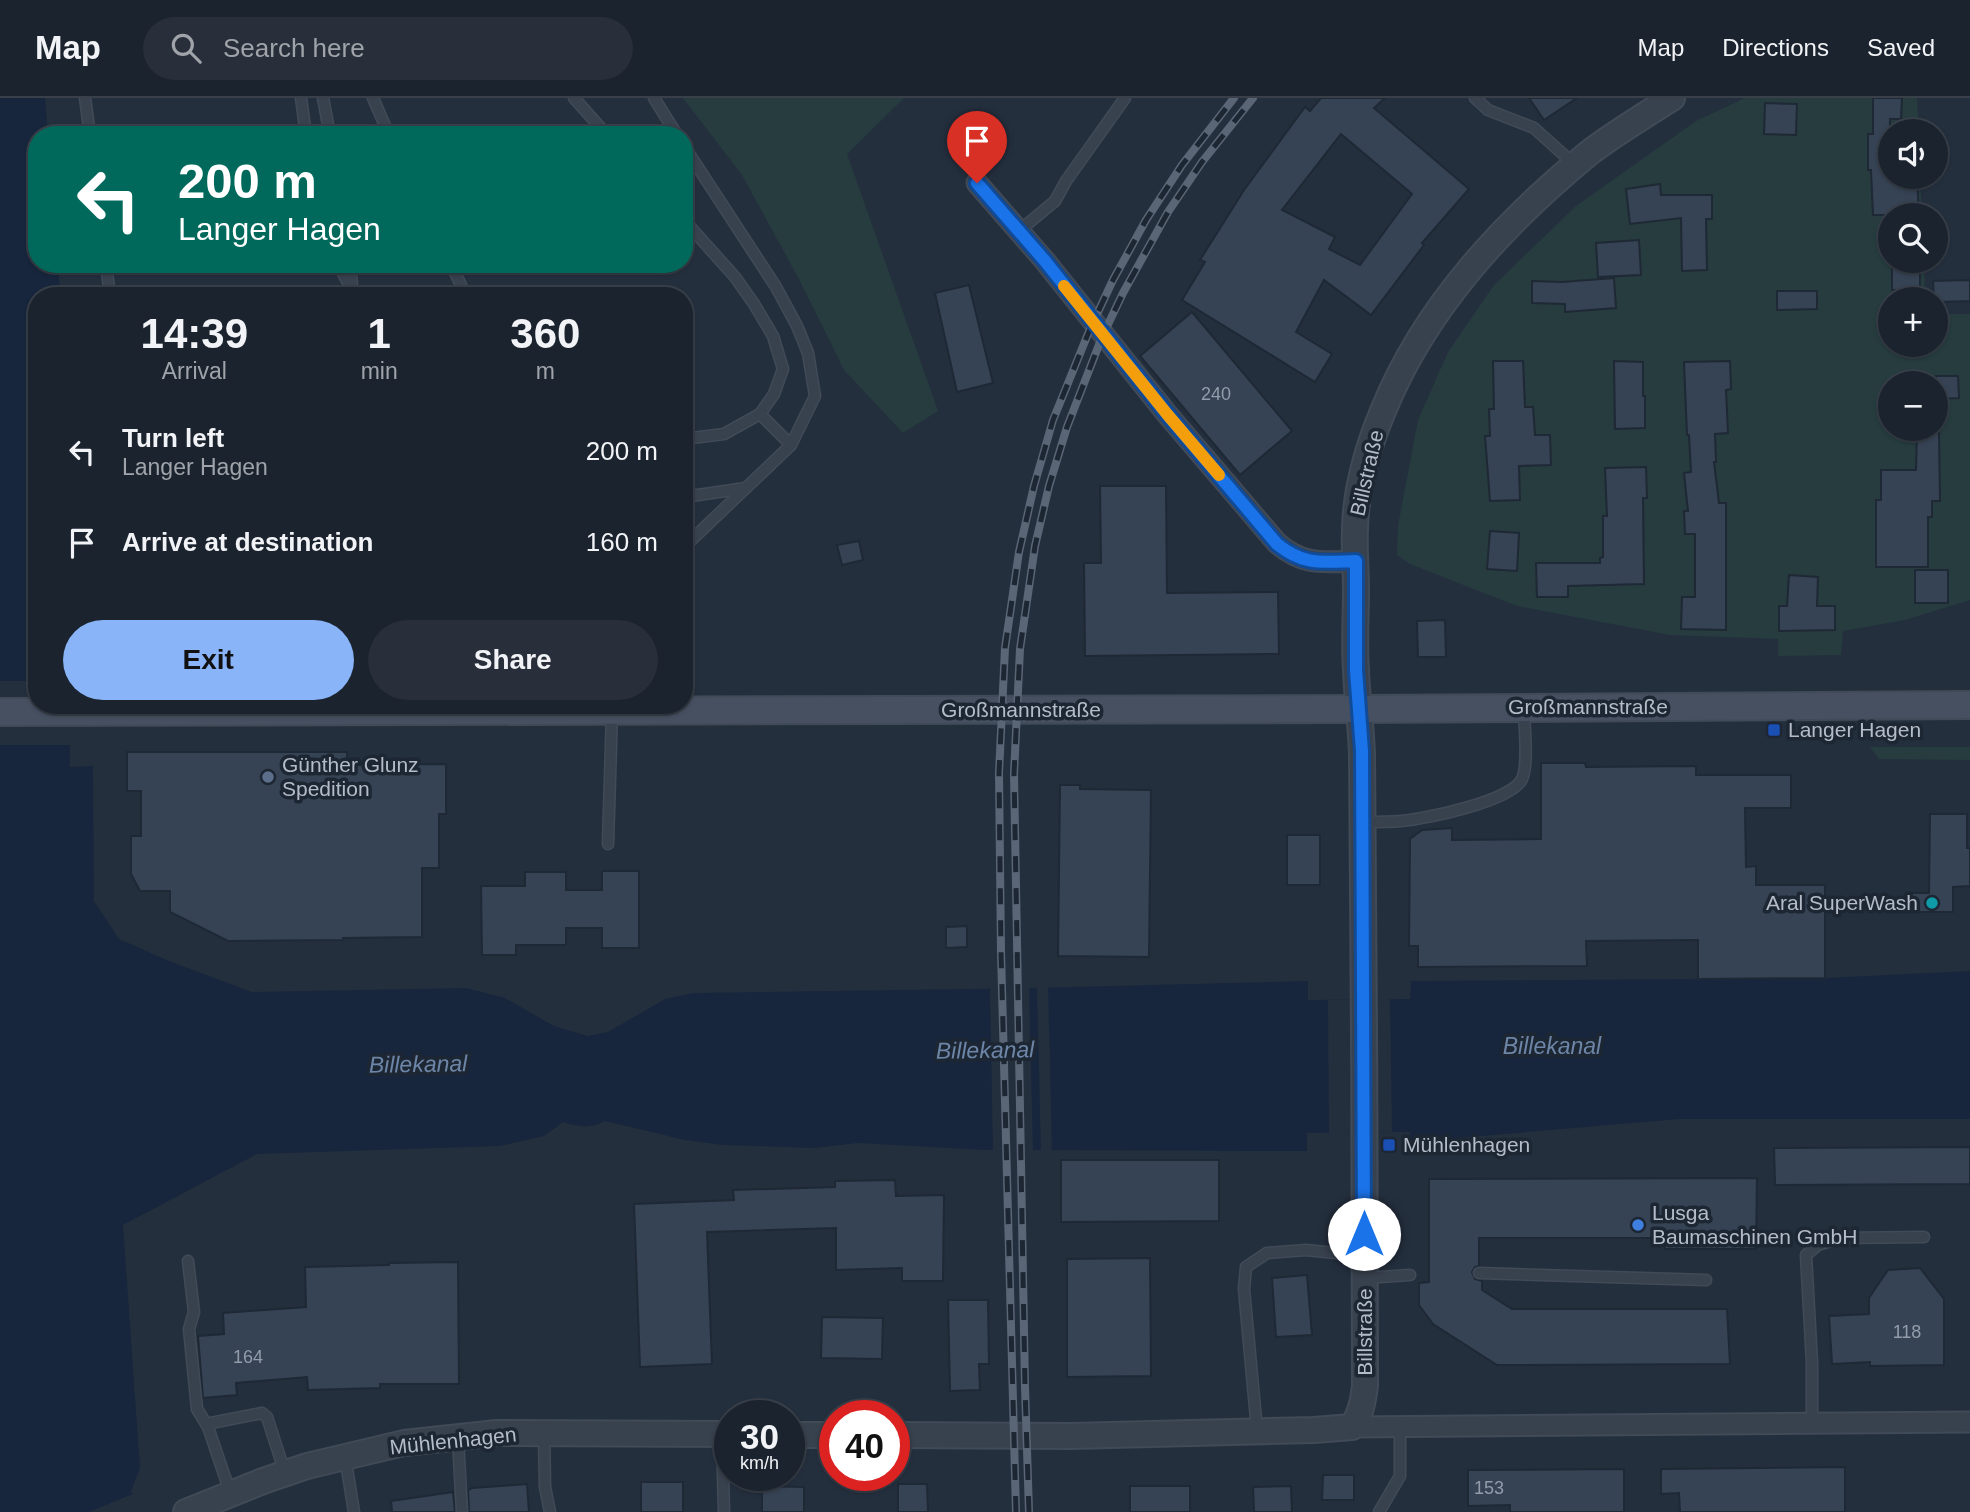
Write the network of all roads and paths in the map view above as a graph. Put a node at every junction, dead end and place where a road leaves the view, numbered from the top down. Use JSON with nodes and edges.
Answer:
{"nodes":[{"id":1,"x":85,"y":98,"type":"edge"},
{"id":2,"x":301,"y":98,"type":"edge"},
{"id":3,"x":323,"y":98,"type":"edge"},
{"id":4,"x":373,"y":98,"type":"edge"},
{"id":5,"x":574,"y":98,"type":"edge"},
{"id":6,"x":654,"y":98,"type":"edge"},
{"id":7,"x":1125,"y":98,"type":"edge"},
{"id":8,"x":1475,"y":98,"type":"edge"},
{"id":9,"x":1672,"y":98,"type":"edge"},
{"id":10,"x":89,"y":126,"type":"edge"},
{"id":11,"x":305,"y":126,"type":"edge"},
{"id":12,"x":328,"y":126,"type":"edge"},
{"id":13,"x":384,"y":126,"type":"edge"},
{"id":14,"x":599,"y":126,"type":"edge"},
{"id":15,"x":671,"y":126,"type":"edge"},
{"id":16,"x":693,"y":160,"type":"edge"},
{"id":17,"x":1575,"y":166,"type":"junction"},
{"id":18,"x":977,"y":183,"type":"dead end"},
{"id":19,"x":693,"y":230,"type":"edge"},
{"id":20,"x":1018,"y":230,"type":"junction"},
{"id":21,"x":760,"y":415,"type":"junction"},
{"id":22,"x":693,"y":438,"type":"edge"},
{"id":23,"x":790,"y":445,"type":"junction"},
{"id":24,"x":746,"y":488,"type":"junction"},
{"id":25,"x":693,"y":496,"type":"edge"},
{"id":26,"x":693,"y":538,"type":"edge"},
{"id":27,"x":1356,"y":561,"type":"junction"},
{"id":28,"x":1970,"y":705,"type":"edge"},
{"id":29,"x":693,"y":708,"type":"edge"},
{"id":30,"x":1524,"y":708,"type":"junction"},
{"id":31,"x":1359,"y":709,"type":"junction"},
{"id":32,"x":0,"y":712,"type":"edge"},
{"id":33,"x":28,"y":712,"type":"edge"},
{"id":34,"x":612,"y":714,"type":"edge"},
{"id":35,"x":1362,"y":822,"type":"junction"},
{"id":36,"x":608,"y":844,"type":"dead end"},
{"id":37,"x":1924,"y":1237,"type":"dead end"},
{"id":38,"x":188,"y":1261,"type":"dead end"},
{"id":39,"x":1364,"y":1267,"type":"junction"},
{"id":40,"x":1479,"y":1273,"type":"dead end"},
{"id":41,"x":1410,"y":1275,"type":"dead end"},
{"id":42,"x":1706,"y":1280,"type":"dead end"},
{"id":43,"x":1970,"y":1422,"type":"edge"},
{"id":44,"x":1812,"y":1423,"type":"junction"},
{"id":45,"x":208,"y":1427,"type":"junction"},
{"id":46,"x":1352,"y":1427,"type":"junction"},
{"id":47,"x":1400,"y":1427,"type":"junction"},
{"id":48,"x":1257,"y":1432,"type":"junction"},
{"id":49,"x":544,"y":1433,"type":"junction"},
{"id":50,"x":714,"y":1434,"type":"edge"},
{"id":51,"x":458,"y":1436,"type":"junction"},
{"id":52,"x":910,"y":1436,"type":"edge"},
{"id":53,"x":345,"y":1456,"type":"junction"},
{"id":54,"x":285,"y":1474,"type":"junction"},
{"id":55,"x":725,"y":1491,"type":"edge"},
{"id":56,"x":231,"y":1494,"type":"junction"},
{"id":57,"x":200,"y":1509,"type":"edge"},
{"id":58,"x":354,"y":1512,"type":"edge"},
{"id":59,"x":462,"y":1512,"type":"edge"},
{"id":60,"x":550,"y":1512,"type":"edge"},
{"id":61,"x":724,"y":1512,"type":"edge"},
{"id":62,"x":1379,"y":1512,"type":"edge"}],
"edges":[{"from":1,"to":10,"type":"lane"},
{"from":2,"to":11,"type":"lane"},
{"from":3,"to":12,"type":"lane"},
{"from":4,"to":13,"type":"lane"},
{"from":5,"to":14,"type":"lane"},
{"from":6,"to":15,"type":"lane"},
{"from":7,"to":20,"type":"lane"},
{"from":8,"to":17,"type":"lane"},
{"from":9,"to":17,"type":"street","name":"Billstraße"},
{"from":16,"to":23,"type":"lane"},
{"from":17,"to":27,"type":"street","name":"Billstraße"},
{"from":18,"to":20,"type":"street"},
{"from":19,"to":21,"type":"lane"},
{"from":20,"to":27,"type":"street"},
{"from":21,"to":22,"type":"lane"},
{"from":21,"to":23,"type":"lane"},
{"from":23,"to":24,"type":"lane"},
{"from":24,"to":25,"type":"lane"},
{"from":24,"to":26,"type":"lane"},
{"from":27,"to":31,"type":"street","name":"Billstraße"},
{"from":28,"to":30,"type":"main road","name":"Großmannstraße"},
{"from":29,"to":31,"type":"main road","name":"Großmannstraße"},
{"from":30,"to":31,"type":"main road","name":"Großmannstraße"},
{"from":30,"to":35,"type":"lane"},
{"from":31,"to":35,"type":"street","name":"Billstraße"},
{"from":32,"to":33,"type":"main road","name":"Großmannstraße"},
{"from":34,"to":36,"type":"lane"},
{"from":35,"to":39,"type":"street","name":"Billstraße"},
{"from":37,"to":44,"type":"lane"},
{"from":38,"to":45,"type":"lane"},
{"from":39,"to":41,"type":"lane"},
{"from":39,"to":46,"type":"street","name":"Billstraße"},
{"from":39,"to":48,"type":"lane"},
{"from":40,"to":42,"type":"lane"},
{"from":43,"to":44,"type":"street"},
{"from":44,"to":47,"type":"street"},
{"from":45,"to":54,"type":"lane"},
{"from":45,"to":56,"type":"lane"},
{"from":46,"to":47,"type":"street"},
{"from":46,"to":48,"type":"street"},
{"from":47,"to":62,"type":"lane"},
{"from":48,"to":52,"type":"street"},
{"from":49,"to":50,"type":"street","name":"Mühlenhagen"},
{"from":49,"to":51,"type":"street","name":"Mühlenhagen"},
{"from":49,"to":60,"type":"lane"},
{"from":51,"to":53,"type":"street","name":"Mühlenhagen"},
{"from":51,"to":59,"type":"lane"},
{"from":53,"to":54,"type":"street","name":"Mühlenhagen"},
{"from":53,"to":58,"type":"lane"},
{"from":54,"to":56,"type":"street","name":"Mühlenhagen"},
{"from":55,"to":61,"type":"lane"},
{"from":56,"to":57,"type":"street","name":"Mühlenhagen"}]}
